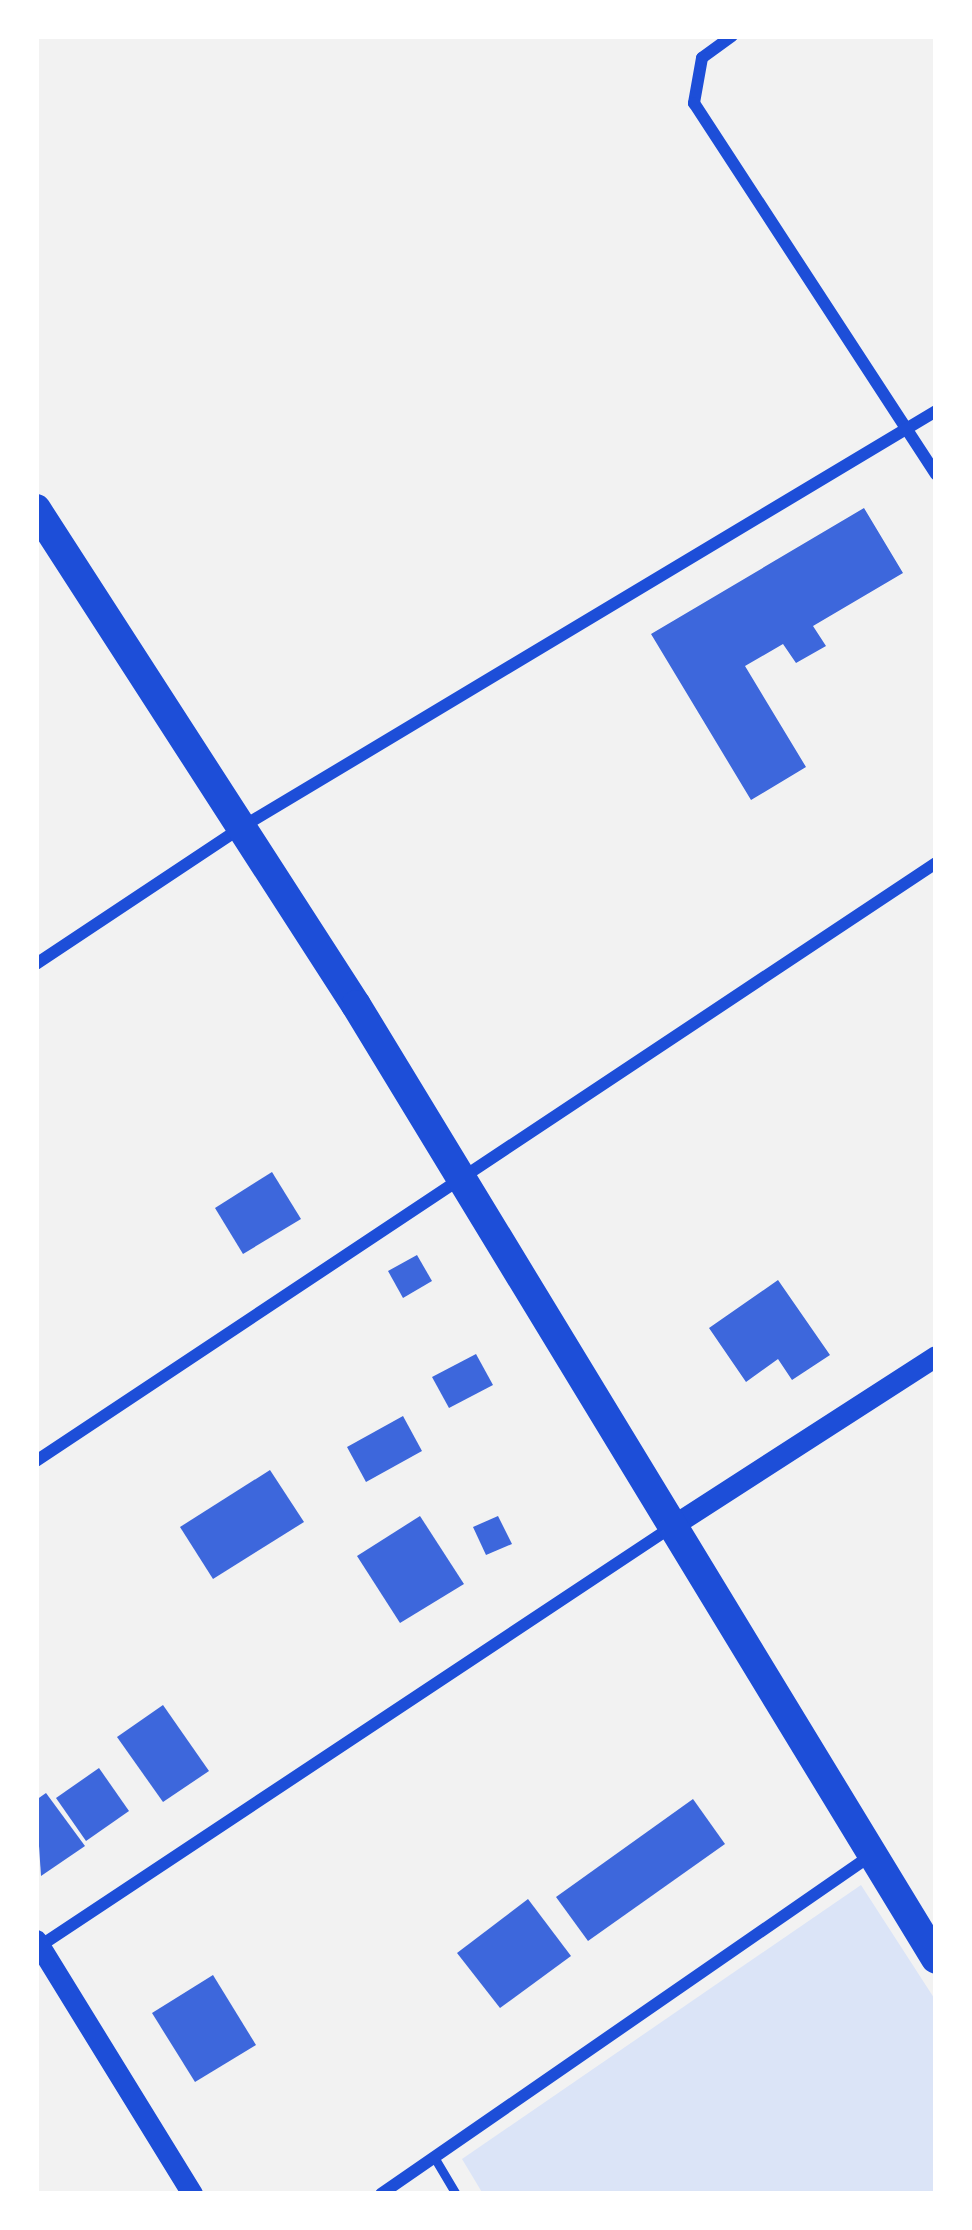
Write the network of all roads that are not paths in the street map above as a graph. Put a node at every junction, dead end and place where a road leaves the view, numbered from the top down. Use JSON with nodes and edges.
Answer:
{"nodes":[{"id":1,"x":732,"y":36,"type":"edge"},
{"id":2,"x":936,"y":411,"type":"edge"},
{"id":3,"x":909,"y":429,"type":"junction"},
{"id":4,"x":936,"y":474,"type":"edge"},
{"id":5,"x":36,"y":511,"type":"edge"},
{"id":6,"x":242,"y":827,"type":"junction"},
{"id":7,"x":936,"y":862,"type":"edge"},
{"id":8,"x":36,"y":964,"type":"edge"},
{"id":9,"x":459,"y":1173,"type":"junction"},
{"id":10,"x":936,"y":1356,"type":"edge"},
{"id":11,"x":36,"y":1461,"type":"edge"},
{"id":12,"x":672,"y":1526,"type":"junction"},
{"id":13,"x":870,"y":1856,"type":"junction"},
{"id":14,"x":37,"y":1945,"type":"edge"},
{"id":15,"x":936,"y":1959,"type":"edge"},
{"id":16,"x":434,"y":2157,"type":"junction"},
{"id":17,"x":192,"y":2194,"type":"edge"},
{"id":18,"x":381,"y":2194,"type":"edge"},
{"id":19,"x":456,"y":2194,"type":"edge"}],
"edges":[{"from":1,"to":3,"type":"street"},
{"from":2,"to":3,"type":"street"},
{"from":3,"to":4,"type":"street"},
{"from":3,"to":6,"type":"street"},
{"from":5,"to":6,"type":"main road"},
{"from":6,"to":8,"type":"street"},
{"from":6,"to":9,"type":"main road"},
{"from":7,"to":9,"type":"street"},
{"from":9,"to":11,"type":"street"},
{"from":9,"to":12,"type":"main road"},
{"from":10,"to":12,"type":"street"},
{"from":12,"to":13,"type":"main road"},
{"from":12,"to":14,"type":"street"},
{"from":13,"to":15,"type":"main road"},
{"from":13,"to":16,"type":"street"},
{"from":14,"to":17,"type":"street"},
{"from":16,"to":18,"type":"street"},
{"from":16,"to":19,"type":"lane"}]}
